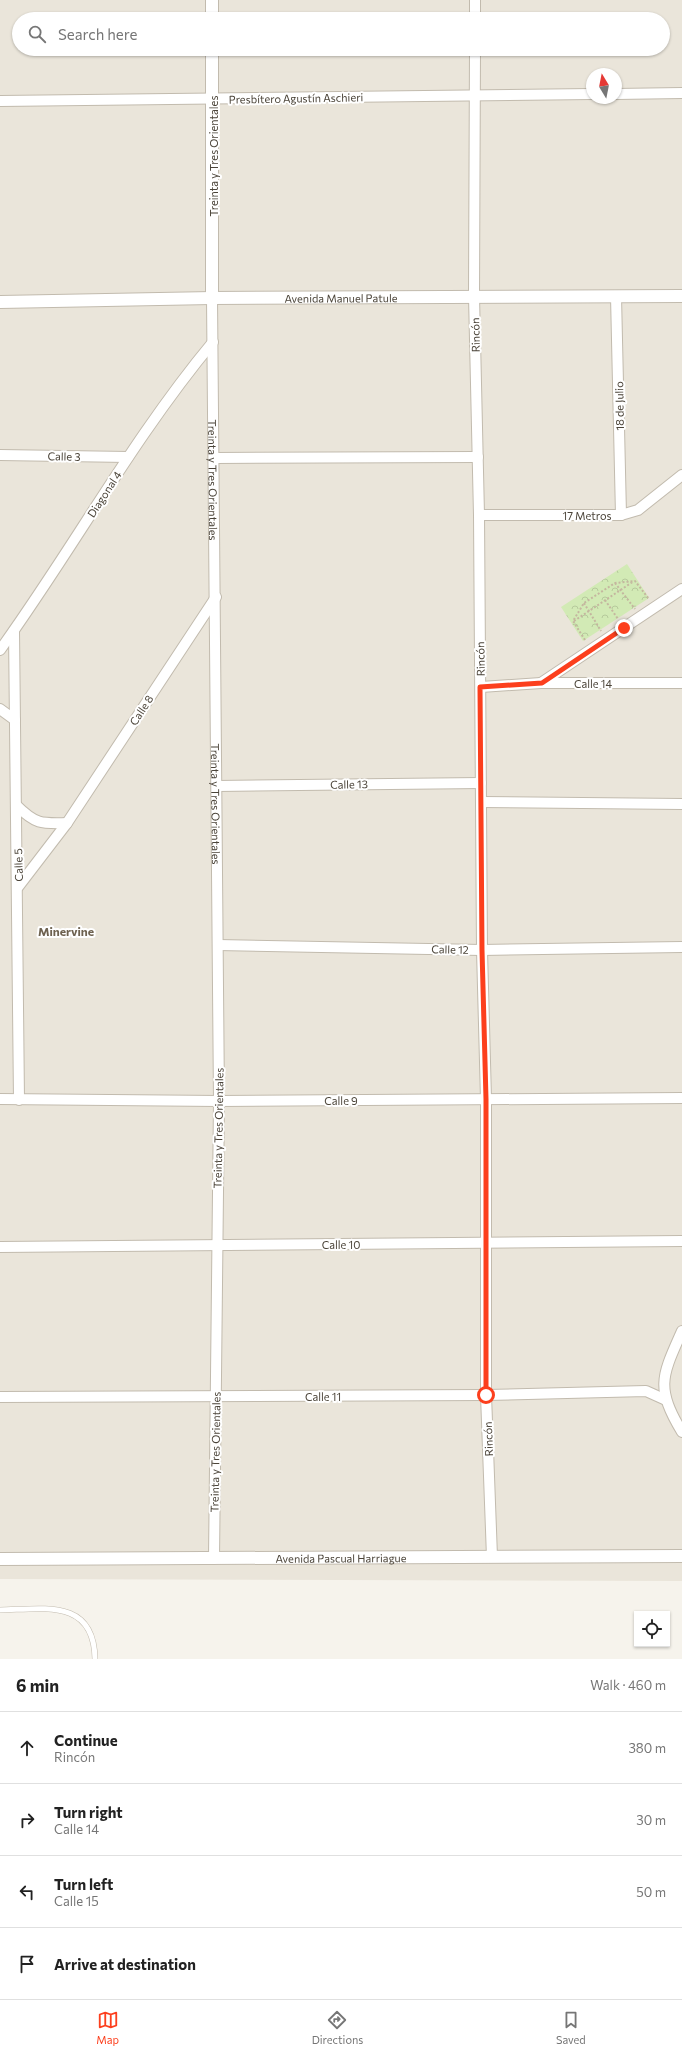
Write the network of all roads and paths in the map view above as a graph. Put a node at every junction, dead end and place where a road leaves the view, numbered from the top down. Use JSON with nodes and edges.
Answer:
{"nodes":[{"id":1,"x":212,"y":0,"type":"edge"},
{"id":2,"x":475,"y":0,"type":"edge"},
{"id":3,"x":212,"y":12,"type":"edge"},
{"id":4,"x":475,"y":12,"type":"edge"},
{"id":5,"x":212,"y":56,"type":"edge"},
{"id":6,"x":475,"y":56,"type":"edge"},
{"id":7,"x":682,"y":93,"type":"edge"},
{"id":8,"x":586,"y":94,"type":"edge"},
{"id":9,"x":622,"y":94,"type":"edge"},
{"id":10,"x":475,"y":95,"type":"junction"},
{"id":11,"x":213,"y":100,"type":"junction"},
{"id":12,"x":0,"y":101,"type":"edge"},
{"id":13,"x":474,"y":296,"type":"junction"},
{"id":14,"x":616,"y":296,"type":"junction"},
{"id":15,"x":682,"y":296,"type":"edge"},
{"id":16,"x":212,"y":298,"type":"junction"},
{"id":17,"x":0,"y":302,"type":"edge"},
{"id":18,"x":214,"y":342,"type":"junction"},
{"id":19,"x":0,"y":455,"type":"edge"},
{"id":20,"x":128,"y":457,"type":"junction"},
{"id":21,"x":478,"y":457,"type":"junction"},
{"id":22,"x":215,"y":458,"type":"junction"},
{"id":23,"x":682,"y":475,"type":"edge"},
{"id":24,"x":479,"y":515,"type":"junction"},
{"id":25,"x":621,"y":515,"type":"junction"},
{"id":26,"x":635,"y":581,"type":"junction"},
{"id":27,"x":615,"y":583,"type":"junction"},
{"id":28,"x":682,"y":589,"type":"edge"},
{"id":29,"x":621,"y":590,"type":"junction"},
{"id":30,"x":216,"y":597,"type":"junction"},
{"id":31,"x":606,"y":600,"type":"junction"},
{"id":32,"x":584,"y":603,"type":"junction"},
{"id":33,"x":654,"y":607,"type":"junction"},
{"id":34,"x":589,"y":611,"type":"junction"},
{"id":35,"x":641,"y":617,"type":"junction"},
{"id":36,"x":574,"y":621,"type":"junction"},
{"id":37,"x":624,"y":628,"type":"junction"},
{"id":38,"x":14,"y":630,"type":"junction"},
{"id":39,"x":606,"y":639,"type":"junction"},
{"id":40,"x":0,"y":650,"type":"edge"},
{"id":41,"x":591,"y":650,"type":"junction"},
{"id":42,"x":542,"y":683,"type":"junction"},
{"id":43,"x":682,"y":683,"type":"edge"},
{"id":44,"x":480,"y":687,"type":"junction"},
{"id":45,"x":0,"y":709,"type":"edge"},
{"id":46,"x":15,"y":720,"type":"junction"},
{"id":47,"x":481,"y":783,"type":"junction"},
{"id":48,"x":217,"y":786,"type":"junction"},
{"id":49,"x":482,"y":802,"type":"junction"},
{"id":50,"x":682,"y":804,"type":"edge"},
{"id":51,"x":16,"y":805,"type":"junction"},
{"id":52,"x":67,"y":823,"type":"junction"},
{"id":53,"x":18,"y":887,"type":"junction"},
{"id":54,"x":218,"y":945,"type":"junction"},
{"id":55,"x":682,"y":947,"type":"edge"},
{"id":56,"x":482,"y":950,"type":"junction"},
{"id":57,"x":682,"y":1098,"type":"edge"},
{"id":58,"x":0,"y":1099,"type":"edge"},
{"id":59,"x":486,"y":1099,"type":"junction"},
{"id":60,"x":19,"y":1100,"type":"junction"},
{"id":61,"x":219,"y":1102,"type":"junction"},
{"id":62,"x":682,"y":1240,"type":"edge"},
{"id":63,"x":485,"y":1243,"type":"junction"},
{"id":64,"x":216,"y":1244,"type":"junction"},
{"id":65,"x":0,"y":1247,"type":"edge"},
{"id":66,"x":682,"y":1331,"type":"edge"},
{"id":67,"x":664,"y":1381,"type":"junction"},
{"id":68,"x":646,"y":1391,"type":"junction"},
{"id":69,"x":486,"y":1395,"type":"junction"},
{"id":70,"x":0,"y":1397,"type":"edge"},
{"id":71,"x":216,"y":1397,"type":"junction"},
{"id":72,"x":666,"y":1400,"type":"junction"},
{"id":73,"x":682,"y":1432,"type":"edge"},
{"id":74,"x":682,"y":1556,"type":"edge"},
{"id":75,"x":492,"y":1557,"type":"junction"},
{"id":76,"x":0,"y":1559,"type":"edge"},
{"id":77,"x":214,"y":1559,"type":"junction"},
{"id":78,"x":0,"y":1610,"type":"edge"},
{"id":79,"x":95,"y":1659,"type":"edge"}],
"edges":[{"from":1,"to":3,"type":"street"},
{"from":2,"to":4,"type":"street"},
{"from":5,"to":11,"type":"street","name":"Treinta y Tres Orientales"},
{"from":6,"to":10,"type":"street","name":"Rincón"},
{"from":7,"to":9,"type":"street"},
{"from":8,"to":10,"type":"street","name":"Presbítero Agustín Aschieri"},
{"from":10,"to":11,"type":"street","name":"Presbítero Agustín Aschieri"},
{"from":10,"to":13,"type":"street","name":"Rincón"},
{"from":11,"to":12,"type":"street","name":"Presbítero Agustín Aschieri"},
{"from":11,"to":16,"type":"street","name":"Treinta y Tres Orientales"},
{"from":13,"to":14,"type":"street","name":"Avenida Manuel Patule"},
{"from":13,"to":16,"type":"street","name":"Avenida Manuel Patule"},
{"from":13,"to":21,"type":"street","name":"Rincón"},
{"from":14,"to":15,"type":"street","name":"Avenida Manuel Patule"},
{"from":14,"to":25,"type":"street","name":"18 de Julio"},
{"from":16,"to":17,"type":"street","name":"Avenida Manuel Patule"},
{"from":16,"to":18,"type":"street","name":"Treinta y Tres Orientales"},
{"from":18,"to":20,"type":"street","name":"Diagonal 4"},
{"from":18,"to":22,"type":"street","name":"Treinta y Tres Orientales"},
{"from":19,"to":20,"type":"street","name":"Calle 3"},
{"from":20,"to":38,"type":"street","name":"Diagonal 4"},
{"from":21,"to":22,"type":"street"},
{"from":21,"to":24,"type":"street","name":"Rincón"},
{"from":22,"to":30,"type":"street","name":"Treinta y Tres Orientales"},
{"from":23,"to":25,"type":"street","name":"17 Metros"},
{"from":24,"to":25,"type":"street","name":"17 Metros"},
{"from":24,"to":44,"type":"street","name":"Rincón"},
{"from":26,"to":27,"type":"path"},
{"from":26,"to":29,"type":"path"},
{"from":26,"to":33,"type":"path"},
{"from":27,"to":29,"type":"path"},
{"from":27,"to":32,"type":"path"},
{"from":28,"to":33,"type":"street"},
{"from":29,"to":31,"type":"path"},
{"from":29,"to":35,"type":"path"},
{"from":30,"to":48,"type":"street","name":"Treinta y Tres Orientales"},
{"from":30,"to":52,"type":"street","name":"Calle 8"},
{"from":31,"to":34,"type":"path"},
{"from":31,"to":37,"type":"path"},
{"from":32,"to":34,"type":"path"},
{"from":32,"to":36,"type":"path"},
{"from":33,"to":35,"type":"street"},
{"from":34,"to":36,"type":"path"},
{"from":34,"to":39,"type":"path"},
{"from":35,"to":37,"type":"street"},
{"from":36,"to":41,"type":"path"},
{"from":37,"to":39,"type":"street"},
{"from":38,"to":40,"type":"street","name":"Diagonal 4"},
{"from":38,"to":46,"type":"street","name":"Calle 5"},
{"from":39,"to":41,"type":"street"},
{"from":41,"to":42,"type":"street"},
{"from":42,"to":43,"type":"street","name":"Calle 14"},
{"from":42,"to":44,"type":"street","name":"Calle 14"},
{"from":44,"to":47,"type":"street","name":"Rincón"},
{"from":45,"to":46,"type":"street"},
{"from":46,"to":51,"type":"street","name":"Calle 5"},
{"from":47,"to":48,"type":"street","name":"Calle 13"},
{"from":47,"to":49,"type":"street","name":"Rincón"},
{"from":48,"to":54,"type":"street","name":"Treinta y Tres Orientales"},
{"from":49,"to":50,"type":"street"},
{"from":49,"to":56,"type":"street","name":"Rincón"},
{"from":51,"to":52,"type":"street"},
{"from":51,"to":53,"type":"street","name":"Calle 5"},
{"from":52,"to":53,"type":"street","name":"Calle 8"},
{"from":53,"to":60,"type":"street","name":"Calle 5"},
{"from":54,"to":56,"type":"street","name":"Calle 12"},
{"from":54,"to":61,"type":"street","name":"Treinta y Tres Orientales"},
{"from":55,"to":56,"type":"street","name":"Calle 12"},
{"from":56,"to":59,"type":"street","name":"Rincón"},
{"from":57,"to":59,"type":"street","name":"Calle 9"},
{"from":58,"to":60,"type":"street","name":"Calle 9"},
{"from":59,"to":61,"type":"street","name":"Calle 9"},
{"from":59,"to":63,"type":"street","name":"Rincón"},
{"from":60,"to":61,"type":"street","name":"Calle 9"},
{"from":61,"to":64,"type":"street","name":"Treinta y Tres Orientales"},
{"from":62,"to":63,"type":"street","name":"Calle 10"},
{"from":63,"to":64,"type":"street","name":"Calle 10"},
{"from":63,"to":69,"type":"street","name":"Rincón"},
{"from":64,"to":65,"type":"street","name":"Calle 10"},
{"from":64,"to":71,"type":"street","name":"Treinta y Tres Orientales"},
{"from":66,"to":67,"type":"street"},
{"from":67,"to":68,"type":"street","name":"Calle 11"},
{"from":67,"to":72,"type":"street"},
{"from":68,"to":69,"type":"street","name":"Calle 11"},
{"from":68,"to":72,"type":"street","name":"Calle 11"},
{"from":69,"to":71,"type":"street","name":"Calle 11"},
{"from":69,"to":75,"type":"street","name":"Rincón"},
{"from":70,"to":71,"type":"street","name":"Calle 11"},
{"from":71,"to":77,"type":"street","name":"Treinta y Tres Orientales"},
{"from":72,"to":73,"type":"street"},
{"from":74,"to":75,"type":"street","name":"Avenida Pascual Harriague"},
{"from":75,"to":77,"type":"street","name":"Avenida Pascual Harriague"},
{"from":76,"to":77,"type":"street","name":"Avenida Pascual Harriague"},
{"from":78,"to":79,"type":"lane"}]}
